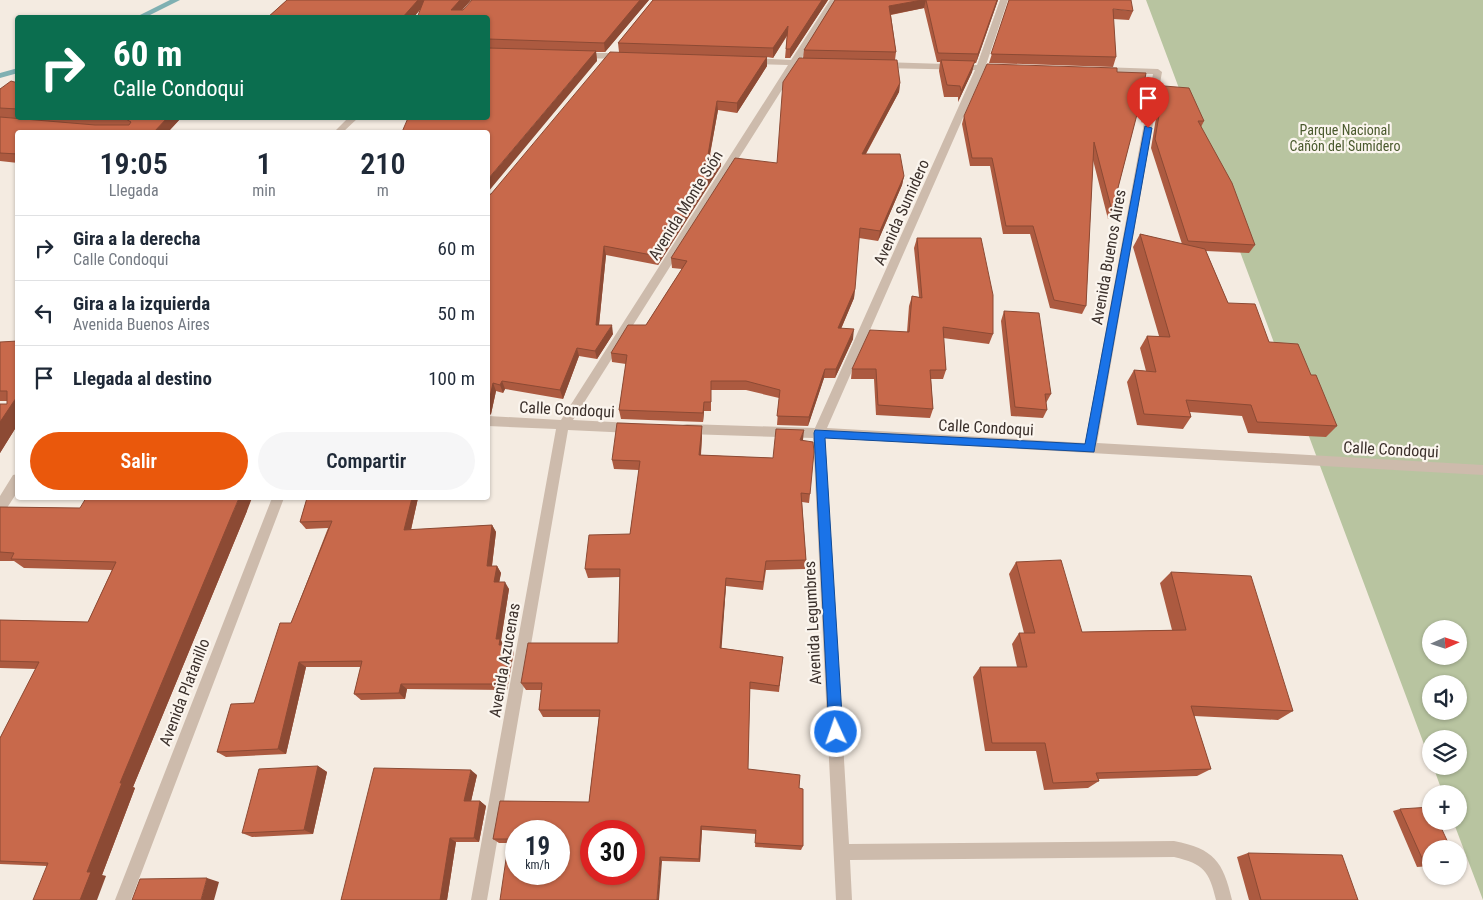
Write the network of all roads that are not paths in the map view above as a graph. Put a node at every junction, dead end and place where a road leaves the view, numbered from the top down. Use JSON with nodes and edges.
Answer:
{"nodes":[{"id":1,"x":834,"y":0,"type":"edge"},
{"id":2,"x":1004,"y":0,"type":"edge"},
{"id":3,"x":571,"y":55,"type":"edge"},
{"id":4,"x":628,"y":56,"type":"edge"},
{"id":5,"x":744,"y":61,"type":"edge"},
{"id":6,"x":793,"y":63,"type":"junction"},
{"id":7,"x":822,"y":64,"type":"edge"},
{"id":8,"x":872,"y":65,"type":"edge"},
{"id":9,"x":981,"y":67,"type":"junction"},
{"id":10,"x":1011,"y":68,"type":"edge"},
{"id":11,"x":1090,"y":70,"type":"edge"},
{"id":12,"x":351,"y":120,"type":"edge"},
{"id":13,"x":340,"y":130,"type":"edge"},
{"id":14,"x":490,"y":421,"type":"edge"},
{"id":15,"x":563,"y":426,"type":"junction"},
{"id":16,"x":642,"y":428,"type":"edge"},
{"id":17,"x":672,"y":429,"type":"edge"},
{"id":18,"x":819,"y":433,"type":"junction"},
{"id":19,"x":1090,"y":449,"type":"junction"},
{"id":20,"x":1483,"y":470,"type":"edge"},
{"id":21,"x":15,"y":483,"type":"edge"},
{"id":22,"x":277,"y":500,"type":"edge"},
{"id":23,"x":0,"y":508,"type":"edge"},
{"id":24,"x":842,"y":852,"type":"junction"},
{"id":25,"x":123,"y":900,"type":"edge"},
{"id":26,"x":479,"y":900,"type":"edge"},
{"id":27,"x":844,"y":900,"type":"edge"},
{"id":28,"x":1224,"y":900,"type":"edge"}],
"edges":[{"from":1,"to":6,"type":"street","name":"Avenida Monte Sión"},
{"from":2,"to":9,"type":"street","name":"Avenida Sumidero"},
{"from":3,"to":4,"type":"street"},
{"from":5,"to":6,"type":"street"},
{"from":6,"to":7,"type":"street"},
{"from":6,"to":15,"type":"street","name":"Avenida Monte Sión"},
{"from":8,"to":9,"type":"street"},
{"from":9,"to":10,"type":"street"},
{"from":9,"to":18,"type":"street","name":"Avenida Sumidero"},
{"from":11,"to":19,"type":"street","name":"Avenida Buenos Aires"},
{"from":12,"to":13,"type":"street"},
{"from":14,"to":15,"type":"street","name":"Calle Condoqui"},
{"from":15,"to":16,"type":"street","name":"Calle Condoqui"},
{"from":15,"to":26,"type":"street","name":"Avenida Azucenas"},
{"from":17,"to":18,"type":"street","name":"Calle Condoqui"},
{"from":18,"to":19,"type":"street","name":"Calle Condoqui"},
{"from":18,"to":24,"type":"street","name":"Avenida Legumbres"},
{"from":19,"to":20,"type":"street","name":"Calle Condoqui"},
{"from":21,"to":23,"type":"street"},
{"from":22,"to":25,"type":"street","name":"Avenida Platanillo"},
{"from":24,"to":27,"type":"street","name":"Avenida Legumbres"},
{"from":24,"to":28,"type":"street"}]}
